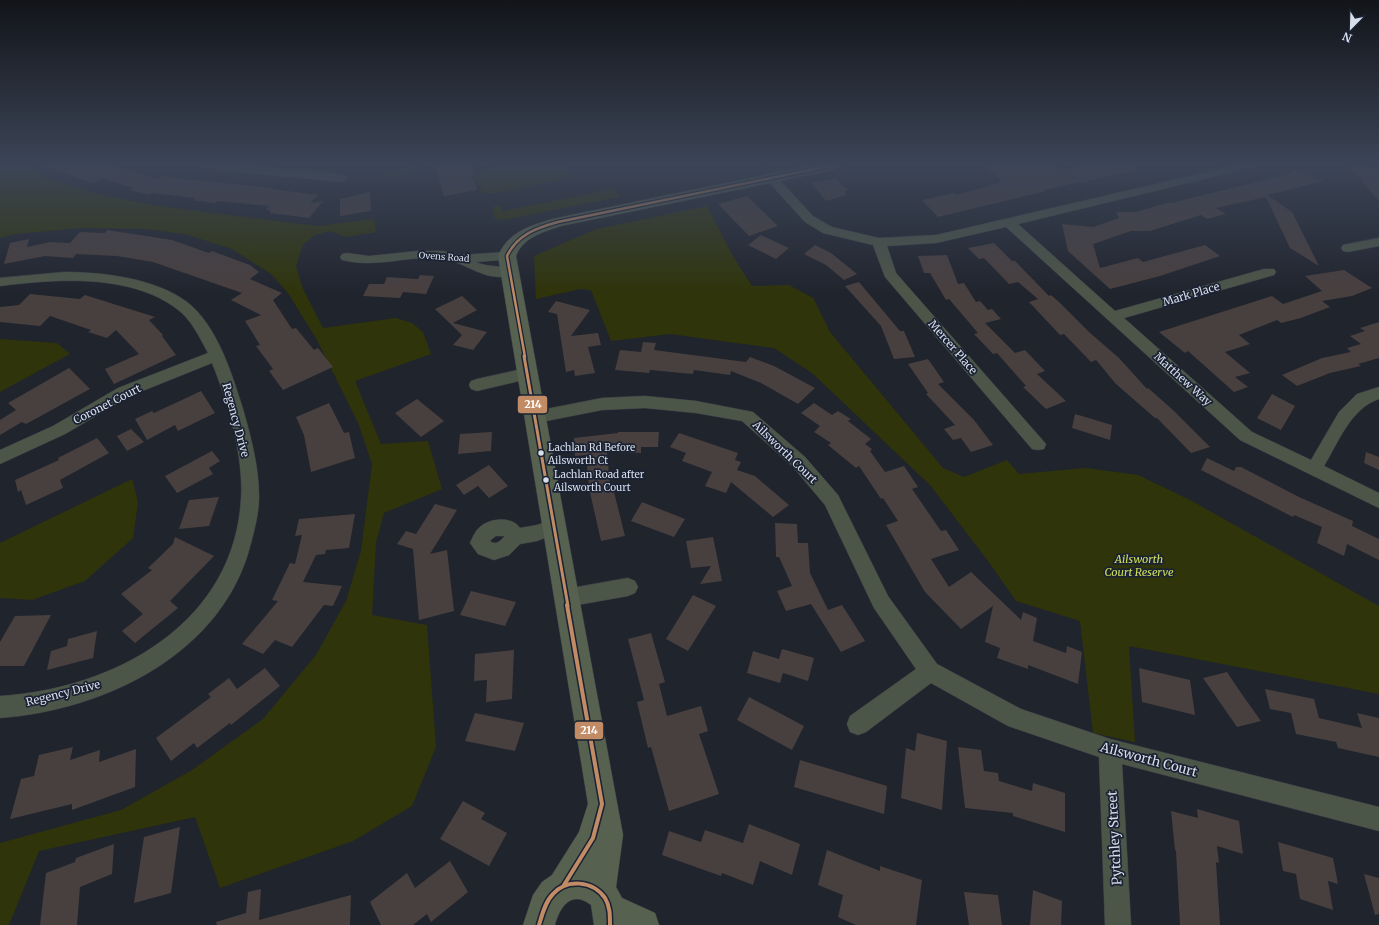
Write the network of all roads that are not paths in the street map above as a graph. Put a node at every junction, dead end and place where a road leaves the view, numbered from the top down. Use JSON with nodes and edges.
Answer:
{"nodes":[{"id":1,"x":625,"y":208,"type":"edge"},
{"id":2,"x":799,"y":208,"type":"edge"},
{"id":3,"x":1071,"y":208,"type":"edge"},
{"id":4,"x":1009,"y":223,"type":"junction"},
{"id":5,"x":880,"y":242,"type":"junction"},
{"id":6,"x":1379,"y":242,"type":"edge"},
{"id":7,"x":1348,"y":248,"type":"dead end"},
{"id":8,"x":347,"y":257,"type":"dead end"},
{"id":9,"x":508,"y":264,"type":"junction"},
{"id":10,"x":1269,"y":272,"type":"dead end"},
{"id":11,"x":0,"y":282,"type":"edge"},
{"id":12,"x":1113,"y":316,"type":"junction"},
{"id":13,"x":216,"y":356,"type":"junction"},
{"id":14,"x":527,"y":374,"type":"junction"},
{"id":15,"x":478,"y":385,"type":"dead end"},
{"id":16,"x":1379,"y":393,"type":"edge"},
{"id":17,"x":536,"y":417,"type":"junction"},
{"id":18,"x":1038,"y":444,"type":"dead end"},
{"id":19,"x":0,"y":457,"type":"edge"},
{"id":20,"x":1314,"y":469,"type":"junction"},
{"id":21,"x":1379,"y":502,"type":"edge"},
{"id":22,"x":554,"y":527,"type":"junction"},
{"id":23,"x":515,"y":537,"type":"dead end"},
{"id":24,"x":628,"y":587,"type":"dead end"},
{"id":25,"x":566,"y":598,"type":"junction"},
{"id":26,"x":930,"y":671,"type":"junction"},
{"id":27,"x":0,"y":707,"type":"edge"},
{"id":28,"x":858,"y":724,"type":"dead end"},
{"id":29,"x":1110,"y":750,"type":"junction"},
{"id":30,"x":602,"y":804,"type":"junction"},
{"id":31,"x":1379,"y":818,"type":"edge"},
{"id":32,"x":564,"y":885,"type":"junction"},
{"id":33,"x":606,"y":908,"type":"edge"},
{"id":34,"x":539,"y":925,"type":"edge"},
{"id":35,"x":643,"y":925,"type":"edge"},
{"id":36,"x":1118,"y":925,"type":"edge"}],
"edges":[{"from":1,"to":9,"type":"street"},
{"from":2,"to":5,"type":"street"},
{"from":3,"to":4,"type":"street"},
{"from":4,"to":5,"type":"street"},
{"from":4,"to":12,"type":"street","name":"Matthew Way"},
{"from":5,"to":18,"type":"street","name":"Mercer Place"},
{"from":6,"to":7,"type":"street"},
{"from":8,"to":9,"type":"street","name":"Ovens Road"},
{"from":9,"to":14,"type":"street"},
{"from":10,"to":12,"type":"street","name":"Mark Place"},
{"from":11,"to":13,"type":"street","name":"Regency Drive"},
{"from":12,"to":20,"type":"street","name":"Matthew Way"},
{"from":13,"to":19,"type":"street","name":"Coronet Court"},
{"from":13,"to":27,"type":"street","name":"Regency Drive"},
{"from":14,"to":15,"type":"street"},
{"from":14,"to":17,"type":"street"},
{"from":16,"to":20,"type":"street"},
{"from":17,"to":22,"type":"street"},
{"from":17,"to":26,"type":"street","name":"Ailsworth Court"},
{"from":20,"to":21,"type":"street","name":"Matthew Way"},
{"from":22,"to":23,"type":"street"},
{"from":22,"to":25,"type":"street"},
{"from":24,"to":25,"type":"street"},
{"from":25,"to":30,"type":"street"},
{"from":26,"to":28,"type":"street"},
{"from":26,"to":29,"type":"street","name":"Ailsworth Court"},
{"from":29,"to":31,"type":"street","name":"Ailsworth Court"},
{"from":29,"to":36,"type":"street","name":"Pytchley Street"},
{"from":30,"to":32,"type":"street"},
{"from":30,"to":33,"type":"street"},
{"from":32,"to":33,"type":"street"},
{"from":32,"to":34,"type":"street"},
{"from":33,"to":35,"type":"street"}]}
